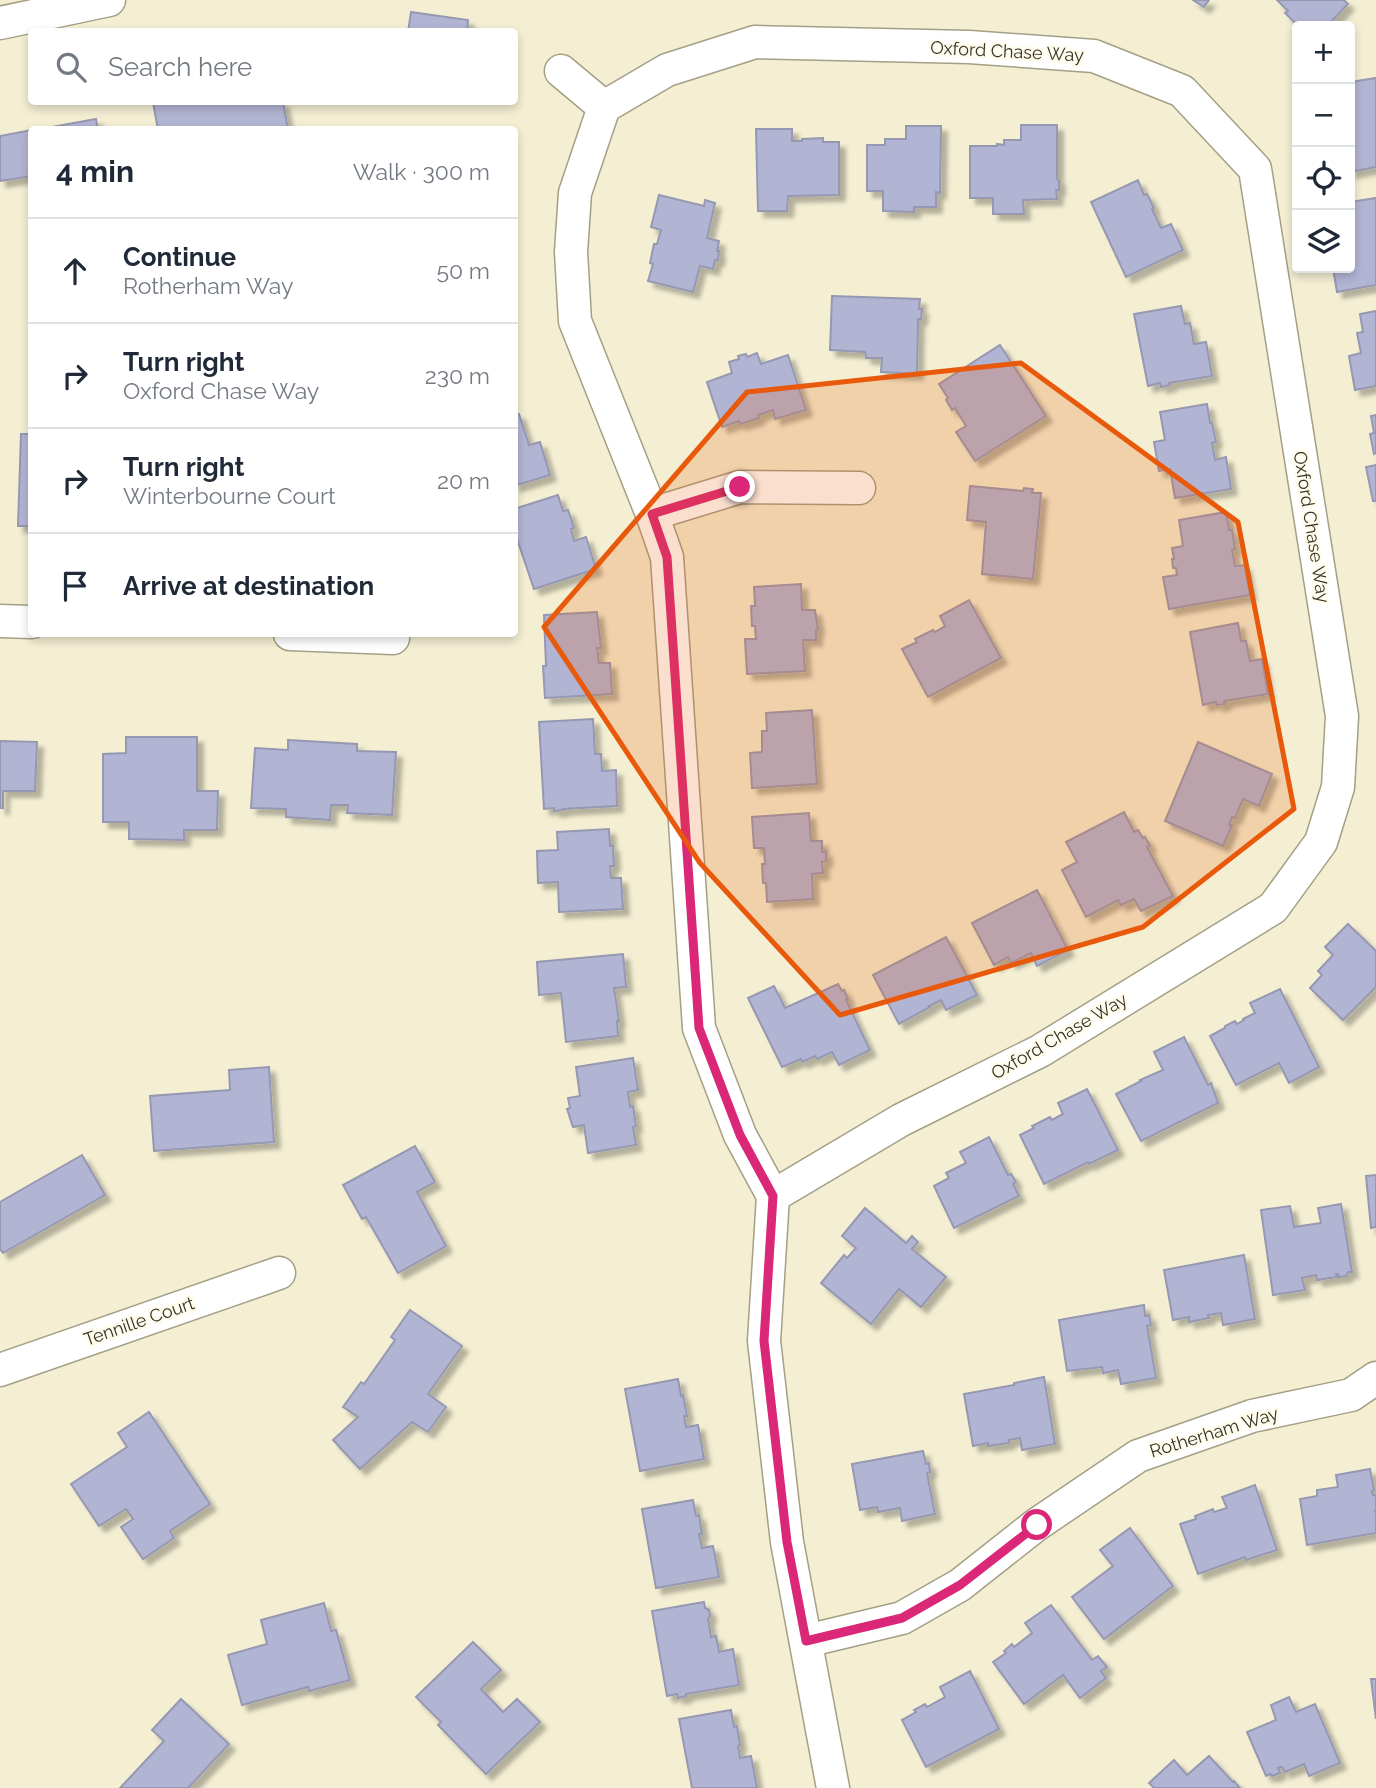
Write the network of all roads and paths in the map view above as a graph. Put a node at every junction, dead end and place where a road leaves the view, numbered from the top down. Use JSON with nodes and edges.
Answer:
{"nodes":[{"id":1,"x":109,"y":0,"type":"edge"},
{"id":2,"x":0,"y":23,"type":"edge"},
{"id":3,"x":561,"y":71,"type":"dead end"},
{"id":4,"x":604,"y":107,"type":"junction"},
{"id":5,"x":859,"y":488,"type":"dead end"},
{"id":6,"x":652,"y":514,"type":"junction"},
{"id":7,"x":0,"y":621,"type":"edge"},
{"id":8,"x":28,"y":622,"type":"edge"},
{"id":9,"x":367,"y":637,"type":"edge"},
{"id":10,"x":393,"y":638,"type":"dead end"},
{"id":11,"x":773,"y":1196,"type":"junction"},
{"id":12,"x":279,"y":1273,"type":"dead end"},
{"id":13,"x":0,"y":1370,"type":"edge"},
{"id":14,"x":1376,"y":1378,"type":"edge"},
{"id":15,"x":806,"y":1641,"type":"junction"},
{"id":16,"x":833,"y":1788,"type":"edge"}],
"edges":[{"from":1,"to":2,"type":"street"},
{"from":3,"to":4,"type":"street"},
{"from":4,"to":6,"type":"street"},
{"from":4,"to":11,"type":"street","name":"Oxford Chase Way"},
{"from":5,"to":6,"type":"street"},
{"from":6,"to":11,"type":"street"},
{"from":7,"to":8,"type":"street"},
{"from":9,"to":10,"type":"street"},
{"from":11,"to":15,"type":"street"},
{"from":12,"to":13,"type":"street","name":"Tennille Court"},
{"from":14,"to":15,"type":"street","name":"Rotherham Way"},
{"from":15,"to":16,"type":"street"}]}
